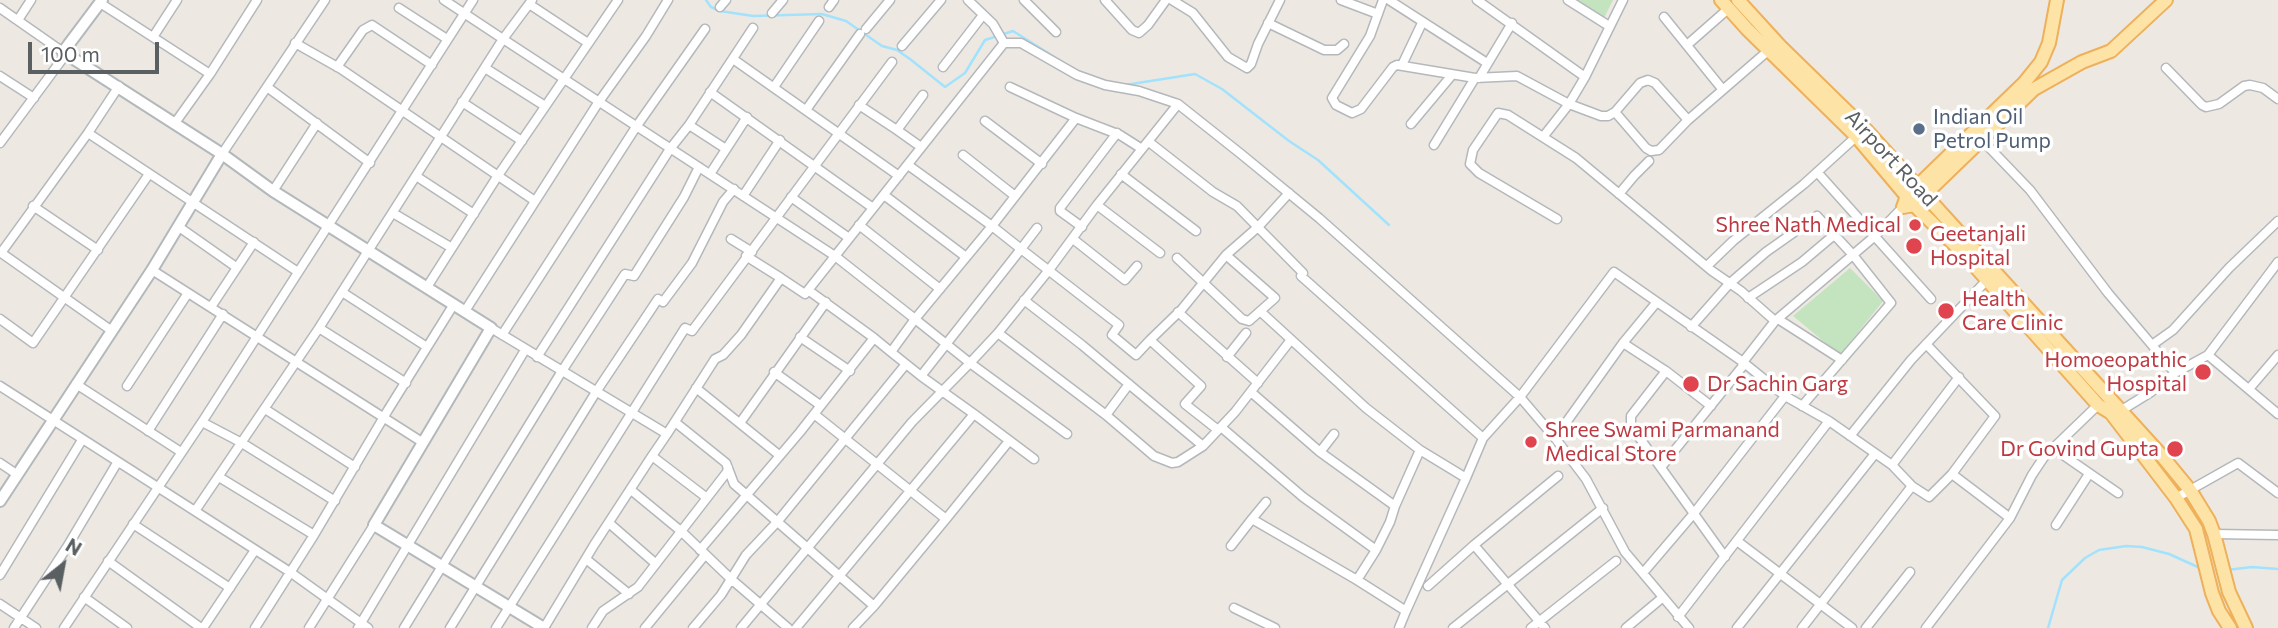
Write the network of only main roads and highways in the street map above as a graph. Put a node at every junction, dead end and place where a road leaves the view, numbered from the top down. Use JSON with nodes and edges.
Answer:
{"nodes":[{"id":1,"x":2057,"y":0,"type":"edge"},
{"id":2,"x":2166,"y":0,"type":"edge"},
{"id":3,"x":1729,"y":3,"type":"edge"},
{"id":4,"x":1861,"y":133,"type":"junction"},
{"id":5,"x":1921,"y":190,"type":"junction"},
{"id":6,"x":1908,"y":202,"type":"junction"},
{"id":7,"x":2118,"y":413,"type":"junction"},
{"id":8,"x":2230,"y":628,"type":"edge"},
{"id":9,"x":2246,"y":628,"type":"edge"}],
"edges":[{"from":1,"to":5,"type":"main road"},
{"from":2,"to":5,"type":"main road"},
{"from":3,"to":4,"type":"main road","name":"Airport Road"},
{"from":3,"to":4,"type":"main road","name":"Airport Road"},
{"from":4,"to":5,"type":"main road","name":"Airport Road"},
{"from":4,"to":6,"type":"main road","name":"Airport Road"},
{"from":5,"to":6,"type":"main road"},
{"from":5,"to":7,"type":"main road","name":"Airport Road"},
{"from":6,"to":7,"type":"main road","name":"Airport Road"},
{"from":7,"to":8,"type":"main road","name":"Airport Road"},
{"from":7,"to":9,"type":"main road","name":"Airport Road"}]}
